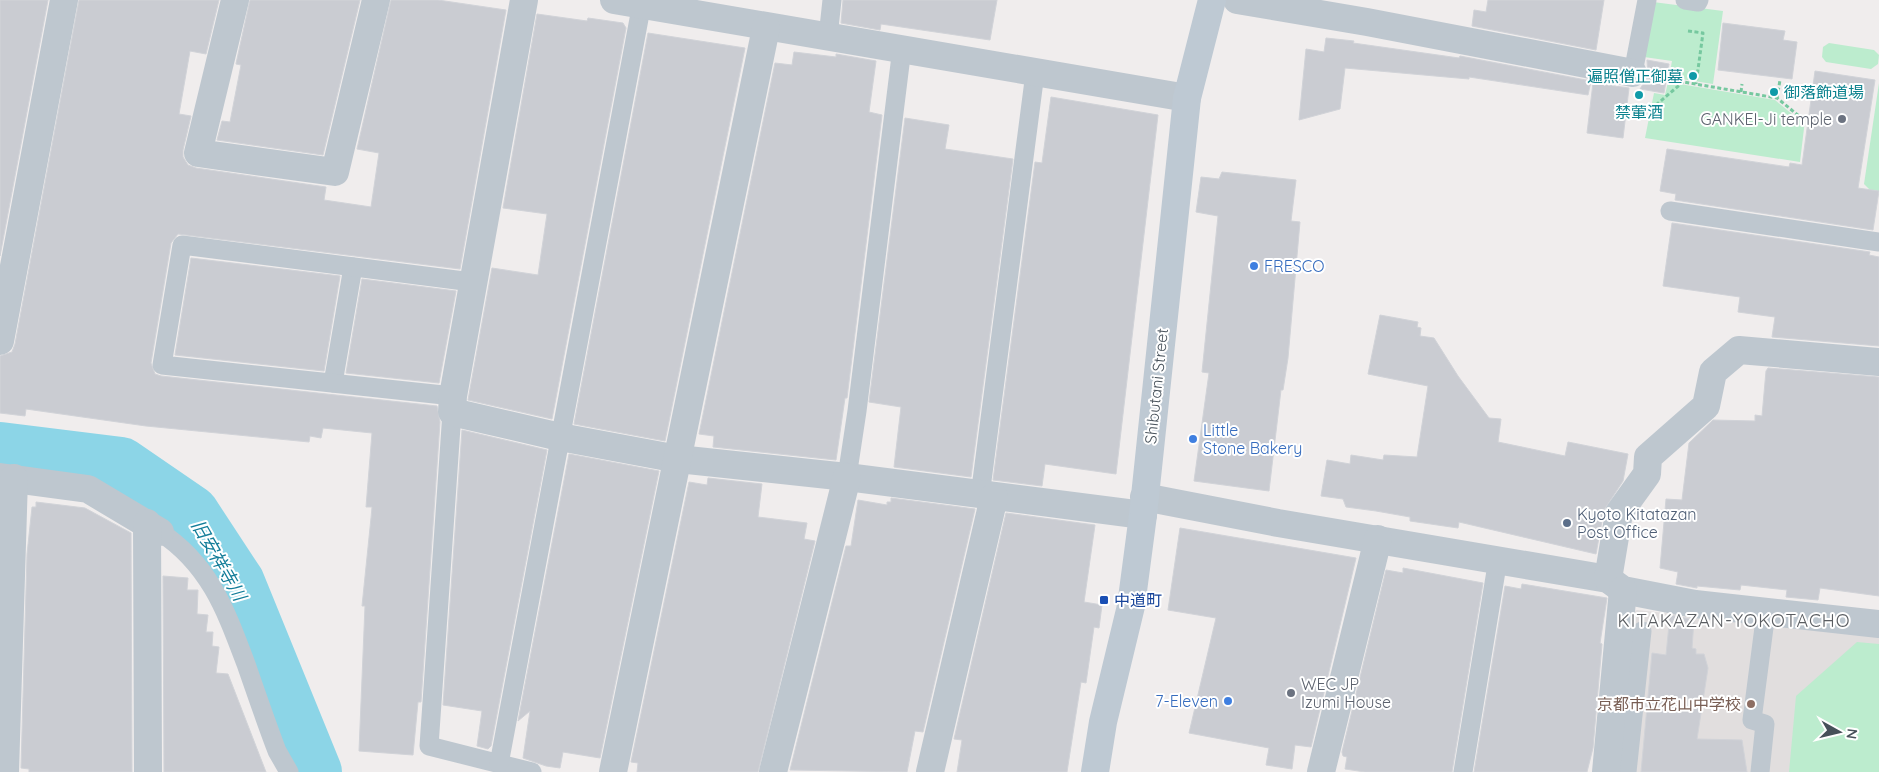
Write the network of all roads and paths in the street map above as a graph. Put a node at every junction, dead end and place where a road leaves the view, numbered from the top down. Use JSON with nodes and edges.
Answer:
{"nodes":[{"id":1,"x":64,"y":0,"type":"edge"},
{"id":2,"x":235,"y":0,"type":"edge"},
{"id":3,"x":376,"y":0,"type":"edge"},
{"id":4,"x":524,"y":0,"type":"edge"},
{"id":5,"x":614,"y":0,"type":"edge"},
{"id":6,"x":832,"y":0,"type":"edge"},
{"id":7,"x":1212,"y":0,"type":"edge"},
{"id":8,"x":1236,"y":0,"type":"edge"},
{"id":9,"x":1647,"y":0,"type":"edge"},
{"id":10,"x":1685,"y":0,"type":"edge"},
{"id":11,"x":1699,"y":0,"type":"edge"},
{"id":12,"x":642,"y":3,"type":"junction"},
{"id":13,"x":766,"y":28,"type":"junction"},
{"id":14,"x":1688,"y":31,"type":"dead end"},
{"id":15,"x":828,"y":37,"type":"junction"},
{"id":16,"x":902,"y":48,"type":"junction"},
{"id":17,"x":1036,"y":73,"type":"junction"},
{"id":18,"x":1633,"y":74,"type":"joint"},
{"id":19,"x":1666,"y":79,"type":"dead end"},
{"id":20,"x":1780,"y":80,"type":"dead end"},
{"id":21,"x":1683,"y":82,"type":"junction"},
{"id":22,"x":1696,"y":84,"type":"junction"},
{"id":23,"x":1742,"y":84,"type":"dead end"},
{"id":24,"x":1741,"y":92,"type":"junction"},
{"id":25,"x":1187,"y":98,"type":"junction"},
{"id":26,"x":1777,"y":98,"type":"junction"},
{"id":27,"x":1656,"y":106,"type":"dead end"},
{"id":28,"x":1805,"y":117,"type":"dead end"},
{"id":29,"x":1670,"y":211,"type":"dead end"},
{"id":30,"x":1879,"y":242,"type":"edge"},
{"id":31,"x":353,"y":267,"type":"junction"},
{"id":32,"x":472,"y":282,"type":"junction"},
{"id":33,"x":0,"y":341,"type":"edge"},
{"id":34,"x":1879,"y":362,"type":"edge"},
{"id":35,"x":333,"y":383,"type":"junction"},
{"id":36,"x":452,"y":404,"type":"junction"},
{"id":37,"x":560,"y":437,"type":"junction"},
{"id":38,"x":678,"y":459,"type":"junction"},
{"id":39,"x":7,"y":477,"type":"edge"},
{"id":40,"x":847,"y":477,"type":"junction"},
{"id":41,"x":987,"y":497,"type":"junction"},
{"id":42,"x":1144,"y":506,"type":"junction"},
{"id":43,"x":153,"y":528,"type":"junction"},
{"id":44,"x":1378,"y":539,"type":"junction"},
{"id":45,"x":1498,"y":559,"type":"junction"},
{"id":46,"x":1616,"y":585,"type":"junction"},
{"id":47,"x":1766,"y":612,"type":"junction"},
{"id":48,"x":1879,"y":624,"type":"edge"},
{"id":49,"x":1642,"y":631,"type":"dead end"},
{"id":50,"x":500,"y":764,"type":"junction"},
{"id":51,"x":5,"y":772,"type":"edge"},
{"id":52,"x":148,"y":772,"type":"edge"},
{"id":53,"x":289,"y":772,"type":"edge"},
{"id":54,"x":532,"y":772,"type":"edge"},
{"id":55,"x":613,"y":772,"type":"edge"},
{"id":56,"x":773,"y":772,"type":"edge"},
{"id":57,"x":930,"y":772,"type":"edge"},
{"id":58,"x":1095,"y":772,"type":"edge"},
{"id":59,"x":1322,"y":772,"type":"edge"},
{"id":60,"x":1463,"y":772,"type":"edge"},
{"id":61,"x":1606,"y":772,"type":"edge"},
{"id":62,"x":1628,"y":772,"type":"edge"},
{"id":63,"x":1760,"y":772,"type":"edge"}],
"edges":[{"from":1,"to":33,"type":"street"},
{"from":2,"to":3,"type":"street"},
{"from":4,"to":32,"type":"street"},
{"from":5,"to":12,"type":"street"},
{"from":6,"to":15,"type":"lane"},
{"from":7,"to":25,"type":"main road","name":"Shibutani Street"},
{"from":8,"to":18,"type":"street"},
{"from":9,"to":18,"type":"lane"},
{"from":10,"to":11,"type":"lane"},
{"from":12,"to":13,"type":"street"},
{"from":12,"to":37,"type":"lane"},
{"from":13,"to":15,"type":"street"},
{"from":13,"to":38,"type":"street"},
{"from":14,"to":22,"type":"path"},
{"from":15,"to":16,"type":"street"},
{"from":16,"to":17,"type":"street"},
{"from":16,"to":40,"type":"lane"},
{"from":17,"to":25,"type":"street"},
{"from":17,"to":41,"type":"lane"},
{"from":19,"to":21,"type":"path"},
{"from":20,"to":26,"type":"path"},
{"from":21,"to":22,"type":"path"},
{"from":21,"to":27,"type":"path"},
{"from":22,"to":24,"type":"path"},
{"from":23,"to":24,"type":"path"},
{"from":24,"to":26,"type":"path"},
{"from":25,"to":42,"type":"main road","name":"Shibutani Street"},
{"from":26,"to":28,"type":"path"},
{"from":29,"to":30,"type":"lane"},
{"from":31,"to":32,"type":"lane"},
{"from":31,"to":35,"type":"lane"},
{"from":31,"to":35,"type":"lane"},
{"from":32,"to":36,"type":"street"},
{"from":34,"to":46,"type":"street"},
{"from":35,"to":36,"type":"lane"},
{"from":36,"to":37,"type":"street"},
{"from":36,"to":50,"type":"lane"},
{"from":37,"to":38,"type":"street"},
{"from":37,"to":50,"type":"lane"},
{"from":38,"to":40,"type":"street"},
{"from":38,"to":55,"type":"street"},
{"from":39,"to":43,"type":"street"},
{"from":39,"to":51,"type":"street"},
{"from":40,"to":41,"type":"street"},
{"from":40,"to":56,"type":"street"},
{"from":41,"to":42,"type":"street"},
{"from":41,"to":57,"type":"street"},
{"from":42,"to":44,"type":"street"},
{"from":42,"to":58,"type":"main road","name":"Shibutani Street"},
{"from":43,"to":52,"type":"street"},
{"from":43,"to":53,"type":"lane"},
{"from":44,"to":45,"type":"street"},
{"from":44,"to":59,"type":"street"},
{"from":45,"to":46,"type":"street"},
{"from":45,"to":60,"type":"lane"},
{"from":46,"to":47,"type":"street"},
{"from":46,"to":61,"type":"street"},
{"from":47,"to":48,"type":"street"},
{"from":47,"to":63,"type":"lane"},
{"from":49,"to":62,"type":"lane"},
{"from":50,"to":54,"type":"lane"}]}
